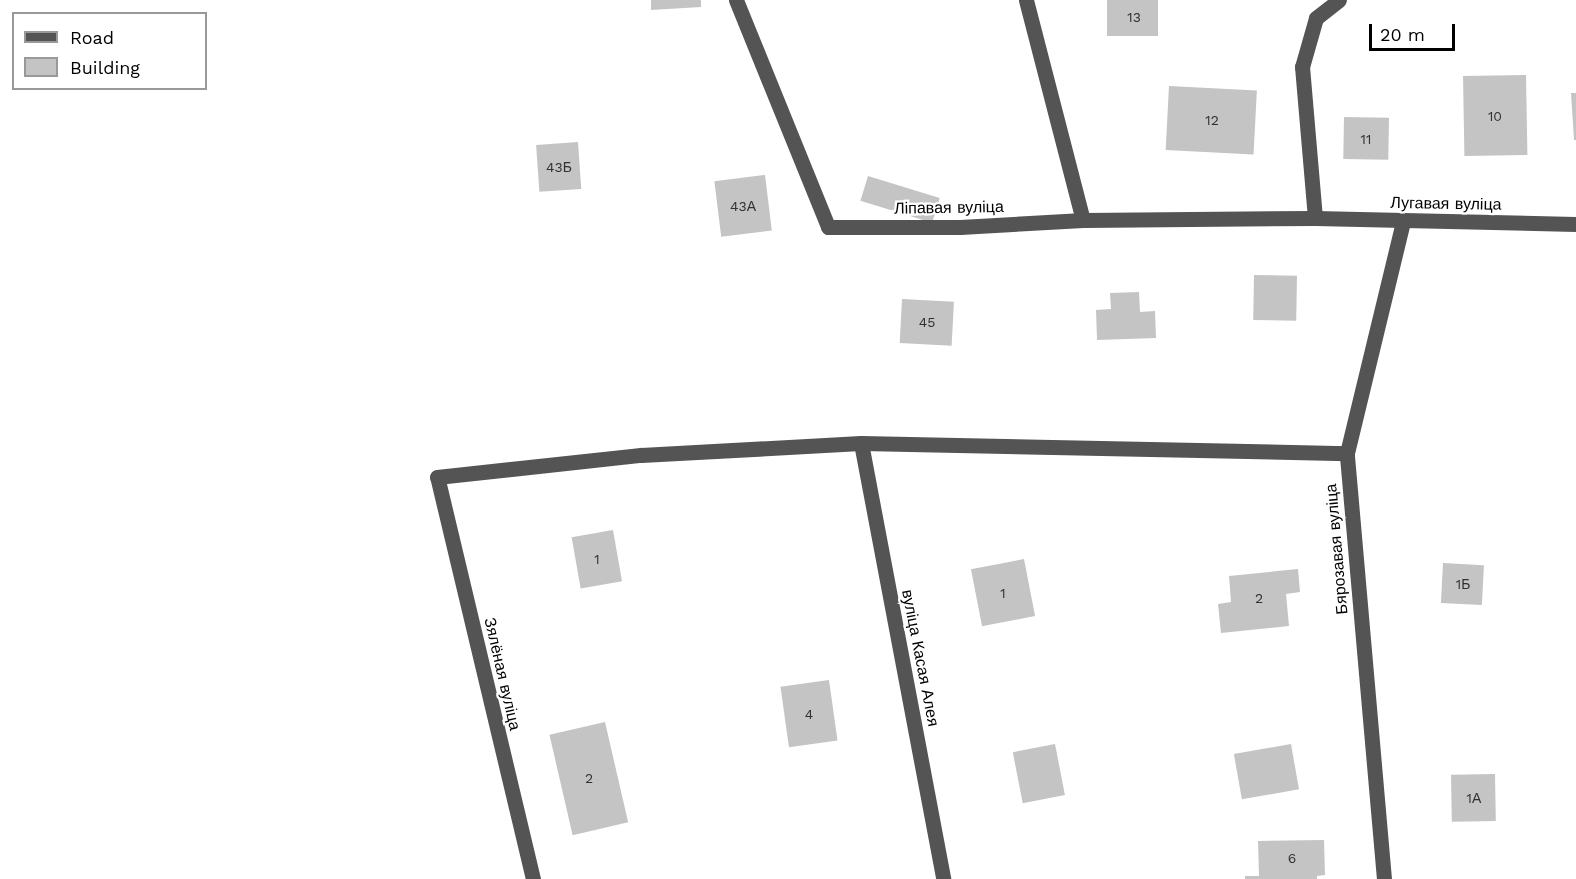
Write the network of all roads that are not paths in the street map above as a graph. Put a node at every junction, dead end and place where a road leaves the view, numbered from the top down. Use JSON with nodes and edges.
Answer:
{"nodes":[{"id":1,"x":736,"y":0,"type":"edge"},
{"id":2,"x":1026,"y":0,"type":"edge"},
{"id":3,"x":1339,"y":0,"type":"edge"},
{"id":4,"x":1315,"y":218,"type":"junction"},
{"id":5,"x":1083,"y":220,"type":"junction"},
{"id":6,"x":1403,"y":222,"type":"junction"},
{"id":7,"x":1576,"y":224,"type":"edge"},
{"id":8,"x":861,"y":443,"type":"junction"},
{"id":9,"x":1347,"y":453,"type":"junction"},
{"id":10,"x":532,"y":879,"type":"edge"},
{"id":11,"x":943,"y":879,"type":"edge"},
{"id":12,"x":1384,"y":879,"type":"edge"}],
"edges":[{"from":1,"to":5,"type":"street","name":"Ліпавая вуліца"},
{"from":2,"to":5,"type":"street"},
{"from":3,"to":4,"type":"street"},
{"from":4,"to":5,"type":"street","name":"Ліпавая вуліца"},
{"from":4,"to":6,"type":"street","name":"Лугавая вуліца"},
{"from":6,"to":7,"type":"street","name":"Лугавая вуліца"},
{"from":6,"to":9,"type":"street","name":"Бярозавая вуліца"},
{"from":8,"to":9,"type":"street"},
{"from":8,"to":10,"type":"street","name":"Зялёная вуліца"},
{"from":8,"to":11,"type":"street","name":"вуліца Касая Алея"},
{"from":9,"to":12,"type":"street","name":"Бярозавая вуліца"}]}
